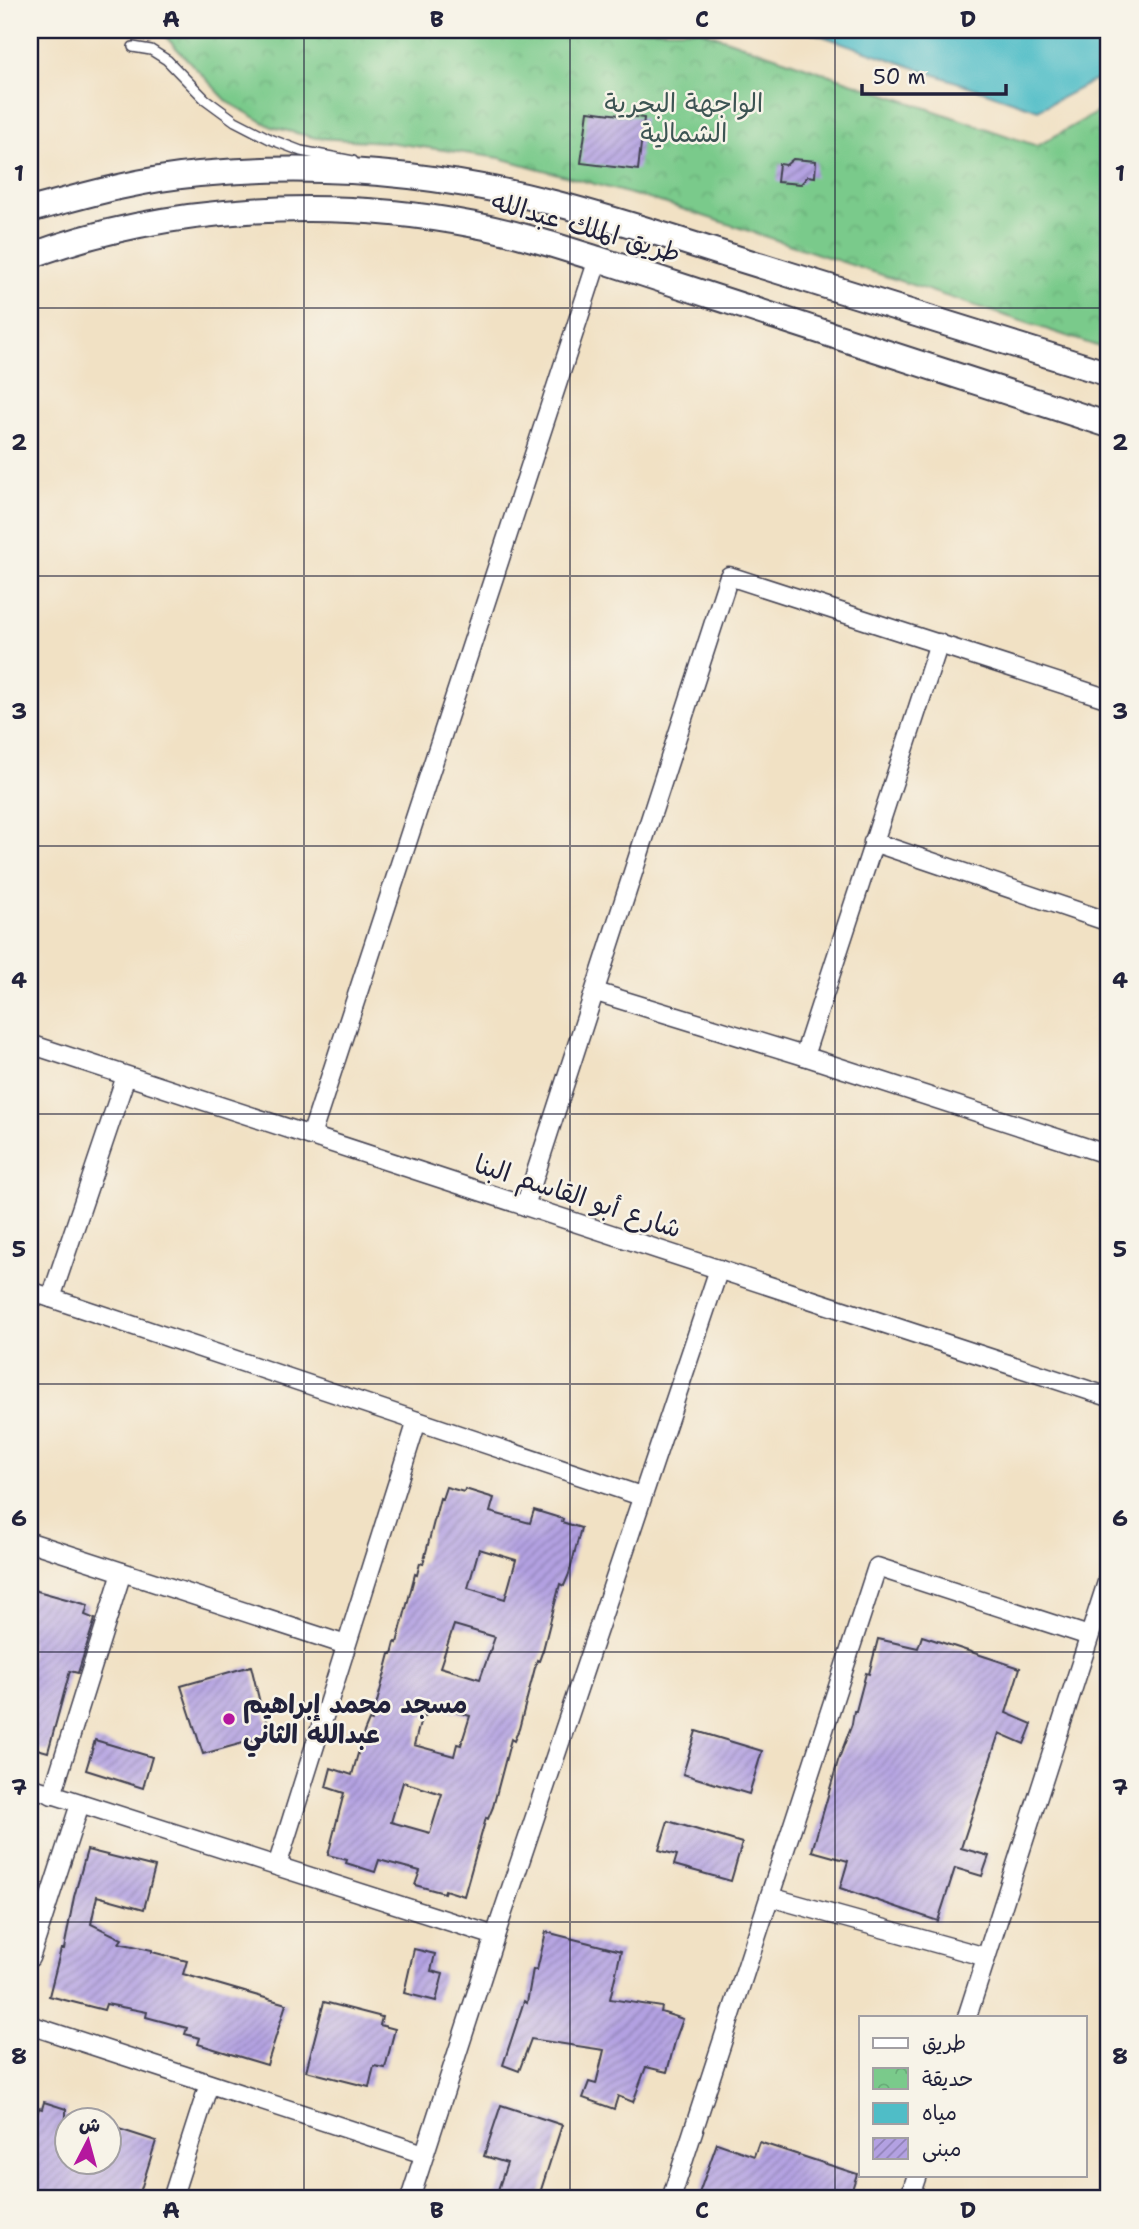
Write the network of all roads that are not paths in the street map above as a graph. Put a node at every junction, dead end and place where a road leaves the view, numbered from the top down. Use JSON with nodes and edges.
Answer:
{"nodes":[{"id":1,"x":133,"y":47,"type":"dead end"},
{"id":2,"x":415,"y":177,"type":"junction"},
{"id":3,"x":30,"y":211,"type":"edge"},
{"id":4,"x":30,"y":256,"type":"edge"},
{"id":5,"x":598,"y":259,"type":"junction"},
{"id":6,"x":1109,"y":374,"type":"edge"},
{"id":7,"x":1109,"y":425,"type":"edge"},
{"id":8,"x":939,"y":643,"type":"junction"},
{"id":9,"x":1109,"y":699,"type":"edge"},
{"id":10,"x":873,"y":842,"type":"junction"},
{"id":11,"x":1109,"y":922,"type":"edge"},
{"id":12,"x":596,"y":992,"type":"junction"},
{"id":13,"x":30,"y":1044,"type":"edge"},
{"id":14,"x":804,"y":1056,"type":"junction"},
{"id":15,"x":126,"y":1076,"type":"junction"},
{"id":16,"x":311,"y":1136,"type":"junction"},
{"id":17,"x":1109,"y":1155,"type":"edge"},
{"id":18,"x":526,"y":1206,"type":"junction"},
{"id":19,"x":719,"y":1269,"type":"junction"},
{"id":20,"x":30,"y":1291,"type":"edge"},
{"id":21,"x":51,"y":1298,"type":"junction"},
{"id":22,"x":1109,"y":1397,"type":"edge"},
{"id":23,"x":417,"y":1421,"type":"junction"},
{"id":24,"x":641,"y":1496,"type":"junction"},
{"id":25,"x":30,"y":1542,"type":"edge"},
{"id":26,"x":122,"y":1572,"type":"junction"},
{"id":27,"x":1109,"y":1576,"type":"edge"},
{"id":28,"x":1089,"y":1636,"type":"junction"},
{"id":29,"x":346,"y":1645,"type":"junction"},
{"id":30,"x":30,"y":1787,"type":"edge"},
{"id":31,"x":52,"y":1795,"type":"junction"},
{"id":32,"x":80,"y":1804,"type":"junction"},
{"id":33,"x":277,"y":1866,"type":"junction"},
{"id":34,"x":770,"y":1897,"type":"junction"},
{"id":35,"x":495,"y":1936,"type":"junction"},
{"id":36,"x":986,"y":1957,"type":"junction"},
{"id":37,"x":30,"y":1958,"type":"edge"},
{"id":38,"x":967,"y":2016,"type":"edge"},
{"id":39,"x":30,"y":2025,"type":"edge"},
{"id":40,"x":209,"y":2084,"type":"junction"},
{"id":41,"x":424,"y":2154,"type":"junction"},
{"id":42,"x":917,"y":2176,"type":"edge"},
{"id":43,"x":172,"y":2199,"type":"edge"},
{"id":44,"x":410,"y":2199,"type":"edge"},
{"id":45,"x":671,"y":2199,"type":"edge"},
{"id":46,"x":909,"y":2199,"type":"edge"}],
"edges":[{"from":1,"to":2,"type":"lane"},
{"from":2,"to":3,"type":"street","name":"طريق الملك عبدالله"},
{"from":2,"to":6,"type":"street","name":"طريق الملك عبدالله"},
{"from":4,"to":5,"type":"street","name":"طريق الملك عبدالله"},
{"from":5,"to":7,"type":"street","name":"طريق الملك عبدالله"},
{"from":5,"to":16,"type":"street"},
{"from":8,"to":9,"type":"street"},
{"from":8,"to":10,"type":"street"},
{"from":8,"to":12,"type":"street"},
{"from":10,"to":11,"type":"street"},
{"from":10,"to":14,"type":"street"},
{"from":12,"to":14,"type":"street"},
{"from":12,"to":18,"type":"street"},
{"from":13,"to":15,"type":"street","name":"شارع أبو القاسم البنا"},
{"from":14,"to":17,"type":"street"},
{"from":15,"to":16,"type":"street","name":"شارع أبو القاسم البنا"},
{"from":15,"to":21,"type":"street"},
{"from":16,"to":18,"type":"street","name":"شارع أبو القاسم البنا"},
{"from":18,"to":19,"type":"street","name":"شارع أبو القاسم البنا"},
{"from":19,"to":22,"type":"street","name":"شارع أبو القاسم البنا"},
{"from":19,"to":24,"type":"street"},
{"from":20,"to":21,"type":"street"},
{"from":21,"to":23,"type":"street"},
{"from":23,"to":24,"type":"street"},
{"from":23,"to":29,"type":"street"},
{"from":24,"to":35,"type":"street"},
{"from":25,"to":26,"type":"street"},
{"from":26,"to":29,"type":"street"},
{"from":26,"to":31,"type":"street"},
{"from":27,"to":28,"type":"street"},
{"from":28,"to":34,"type":"street"},
{"from":28,"to":36,"type":"street"},
{"from":29,"to":33,"type":"street"},
{"from":30,"to":31,"type":"street"},
{"from":31,"to":32,"type":"street"},
{"from":32,"to":33,"type":"street"},
{"from":32,"to":37,"type":"street"},
{"from":33,"to":35,"type":"street"},
{"from":34,"to":36,"type":"street"},
{"from":34,"to":45,"type":"street"},
{"from":35,"to":41,"type":"street"},
{"from":36,"to":38,"type":"street"},
{"from":39,"to":40,"type":"street"},
{"from":40,"to":41,"type":"street"},
{"from":40,"to":43,"type":"street"},
{"from":41,"to":44,"type":"street"},
{"from":42,"to":46,"type":"street"}]}
